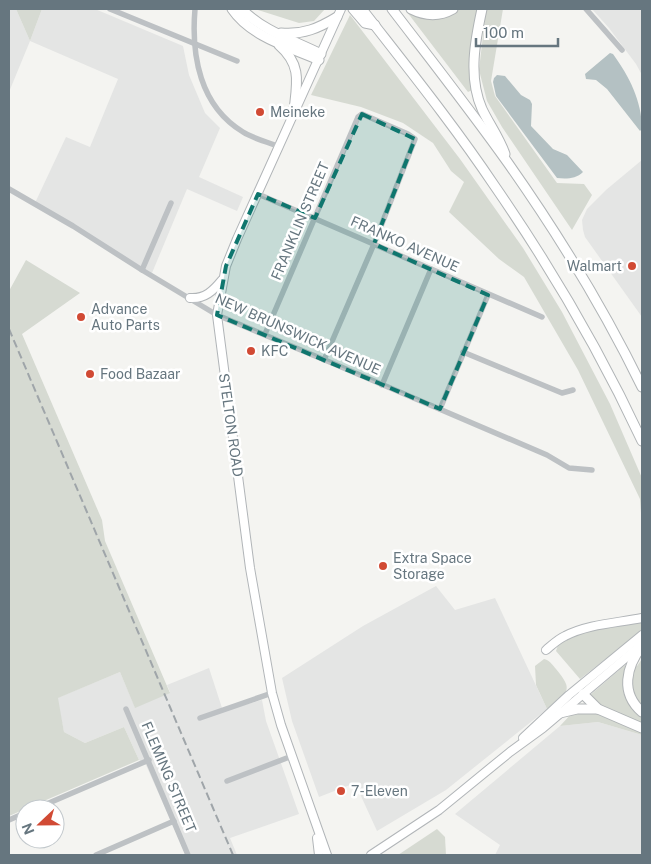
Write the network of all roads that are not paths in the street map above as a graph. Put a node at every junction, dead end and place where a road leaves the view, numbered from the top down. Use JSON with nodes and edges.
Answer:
{"nodes":[{"id":1,"x":110,"y":9,"type":"edge"},
{"id":2,"x":195,"y":9,"type":"edge"},
{"id":3,"x":232,"y":9,"type":"edge"},
{"id":4,"x":242,"y":9,"type":"edge"},
{"id":5,"x":353,"y":9,"type":"edge"},
{"id":6,"x":362,"y":9,"type":"edge"},
{"id":7,"x":392,"y":9,"type":"edge"},
{"id":8,"x":410,"y":9,"type":"edge"},
{"id":9,"x":453,"y":9,"type":"edge"},
{"id":10,"x":482,"y":9,"type":"edge"},
{"id":11,"x":586,"y":9,"type":"edge"},
{"id":12,"x":340,"y":12,"type":"edge"},
{"id":13,"x":375,"y":25,"type":"junction"},
{"id":14,"x":275,"y":36,"type":"junction"},
{"id":15,"x":195,"y":45,"type":"junction"},
{"id":16,"x":622,"y":50,"type":"dead end"},
{"id":17,"x":320,"y":57,"type":"junction"},
{"id":18,"x":237,"y":61,"type":"dead end"},
{"id":19,"x":294,"y":110,"type":"junction"},
{"id":20,"x":280,"y":147,"type":"junction"},
{"id":21,"x":508,"y":162,"type":"junction"},
{"id":22,"x":9,"y":189,"type":"edge"},
{"id":23,"x":258,"y":194,"type":"junction"},
{"id":24,"x":171,"y":203,"type":"dead end"},
{"id":25,"x":315,"y":218,"type":"junction"},
{"id":26,"x":374,"y":244,"type":"junction"},
{"id":27,"x":431,"y":269,"type":"junction"},
{"id":28,"x":142,"y":270,"type":"junction"},
{"id":29,"x":223,"y":279,"type":"junction"},
{"id":30,"x":488,"y":295,"type":"junction"},
{"id":31,"x":190,"y":298,"type":"junction"},
{"id":32,"x":217,"y":315,"type":"junction"},
{"id":33,"x":542,"y":317,"type":"dead end"},
{"id":34,"x":265,"y":334,"type":"junction"},
{"id":35,"x":463,"y":352,"type":"junction"},
{"id":36,"x":324,"y":360,"type":"junction"},
{"id":37,"x":382,"y":384,"type":"junction"},
{"id":38,"x":642,"y":387,"type":"edge"},
{"id":39,"x":574,"y":390,"type":"dead end"},
{"id":40,"x":440,"y":409,"type":"junction"},
{"id":41,"x":642,"y":441,"type":"edge"},
{"id":42,"x":592,"y":470,"type":"dead end"},
{"id":43,"x":642,"y":618,"type":"edge"},
{"id":44,"x":642,"y":634,"type":"edge"},
{"id":45,"x":642,"y":645,"type":"edge"},
{"id":46,"x":546,"y":650,"type":"dead end"},
{"id":47,"x":272,"y":693,"type":"junction"},
{"id":48,"x":583,"y":694,"type":"junction"},
{"id":49,"x":126,"y":709,"type":"dead end"},
{"id":50,"x":598,"y":710,"type":"junction"},
{"id":51,"x":642,"y":712,"type":"edge"},
{"id":52,"x":560,"y":713,"type":"junction"},
{"id":53,"x":200,"y":718,"type":"dead end"},
{"id":54,"x":642,"y":728,"type":"edge"},
{"id":55,"x":510,"y":752,"type":"junction"},
{"id":56,"x":292,"y":756,"type":"junction"},
{"id":57,"x":149,"y":760,"type":"junction"},
{"id":58,"x":227,"y":781,"type":"dead end"},
{"id":59,"x":58,"y":799,"type":"edge"},
{"id":60,"x":174,"y":821,"type":"junction"},
{"id":61,"x":317,"y":828,"type":"junction"},
{"id":62,"x":380,"y":853,"type":"edge"},
{"id":63,"x":96,"y":855,"type":"edge"},
{"id":64,"x":188,"y":855,"type":"edge"},
{"id":65,"x":319,"y":855,"type":"edge"},
{"id":66,"x":327,"y":855,"type":"edge"},
{"id":67,"x":370,"y":855,"type":"edge"}],
"edges":[{"from":1,"to":15,"type":"street"},
{"from":2,"to":15,"type":"street"},
{"from":3,"to":14,"type":"highway"},
{"from":4,"to":14,"type":"highway"},
{"from":5,"to":13,"type":"highway"},
{"from":6,"to":13,"type":"highway"},
{"from":7,"to":21,"type":"highway"},
{"from":8,"to":9,"type":"highway"},
{"from":10,"to":21,"type":"highway"},
{"from":11,"to":16,"type":"street"},
{"from":12,"to":14,"type":"highway"},
{"from":12,"to":17,"type":"main road","name":"STELTON ROAD"},
{"from":13,"to":41,"type":"highway"},
{"from":14,"to":17,"type":"highway"},
{"from":14,"to":19,"type":"highway"},
{"from":15,"to":18,"type":"street"},
{"from":15,"to":20,"type":"street"},
{"from":17,"to":19,"type":"main road","name":"STELTON ROAD"},
{"from":19,"to":20,"type":"main road","name":"STELTON ROAD"},
{"from":20,"to":23,"type":"main road","name":"STELTON ROAD"},
{"from":21,"to":38,"type":"highway"},
{"from":22,"to":28,"type":"street","name":"NEW BRUNSWICK AVENUE"},
{"from":23,"to":25,"type":"street","name":"FRANKO AVENUE"},
{"from":23,"to":29,"type":"main road","name":"STELTON ROAD"},
{"from":24,"to":28,"type":"street"},
{"from":25,"to":26,"type":"street","name":"FRANKO AVENUE"},
{"from":25,"to":26,"type":"street","name":"FRANKLIN STREET"},
{"from":25,"to":34,"type":"street","name":"FRANKLIN STREET"},
{"from":26,"to":27,"type":"street","name":"FRANKO AVENUE"},
{"from":26,"to":36,"type":"street"},
{"from":27,"to":30,"type":"street","name":"FRANKO AVENUE"},
{"from":27,"to":37,"type":"street"},
{"from":28,"to":31,"type":"street","name":"NEW BRUNSWICK AVENUE"},
{"from":29,"to":31,"type":"main road"},
{"from":29,"to":32,"type":"main road","name":"STELTON ROAD"},
{"from":30,"to":33,"type":"street","name":"FRANKO AVENUE"},
{"from":30,"to":35,"type":"street"},
{"from":31,"to":32,"type":"street","name":"NEW BRUNSWICK AVENUE"},
{"from":32,"to":34,"type":"street","name":"NEW BRUNSWICK AVENUE"},
{"from":32,"to":47,"type":"main road","name":"STELTON ROAD"},
{"from":34,"to":36,"type":"street","name":"NEW BRUNSWICK AVENUE"},
{"from":35,"to":39,"type":"street"},
{"from":35,"to":40,"type":"street"},
{"from":36,"to":37,"type":"street","name":"NEW BRUNSWICK AVENUE"},
{"from":37,"to":40,"type":"street","name":"NEW BRUNSWICK AVENUE"},
{"from":40,"to":42,"type":"street","name":"NEW BRUNSWICK AVENUE"},
{"from":43,"to":46,"type":"main road"},
{"from":44,"to":55,"type":"main road"},
{"from":45,"to":48,"type":"main road"},
{"from":45,"to":51,"type":"highway"},
{"from":47,"to":53,"type":"street"},
{"from":47,"to":56,"type":"main road","name":"STELTON ROAD"},
{"from":48,"to":50,"type":"highway"},
{"from":48,"to":52,"type":"main road"},
{"from":49,"to":57,"type":"street","name":"FLEMING STREET"},
{"from":50,"to":52,"type":"highway"},
{"from":50,"to":54,"type":"highway"},
{"from":52,"to":55,"type":"main road"},
{"from":55,"to":62,"type":"main road"},
{"from":56,"to":58,"type":"street"},
{"from":56,"to":61,"type":"main road","name":"STELTON ROAD"},
{"from":57,"to":59,"type":"street"},
{"from":57,"to":60,"type":"street","name":"FLEMING STREET"},
{"from":60,"to":63,"type":"street"},
{"from":60,"to":64,"type":"street","name":"FLEMING STREET"},
{"from":61,"to":65,"type":"main road"},
{"from":61,"to":66,"type":"main road","name":"STELTON ROAD"},
{"from":62,"to":67,"type":"main road"}]}
